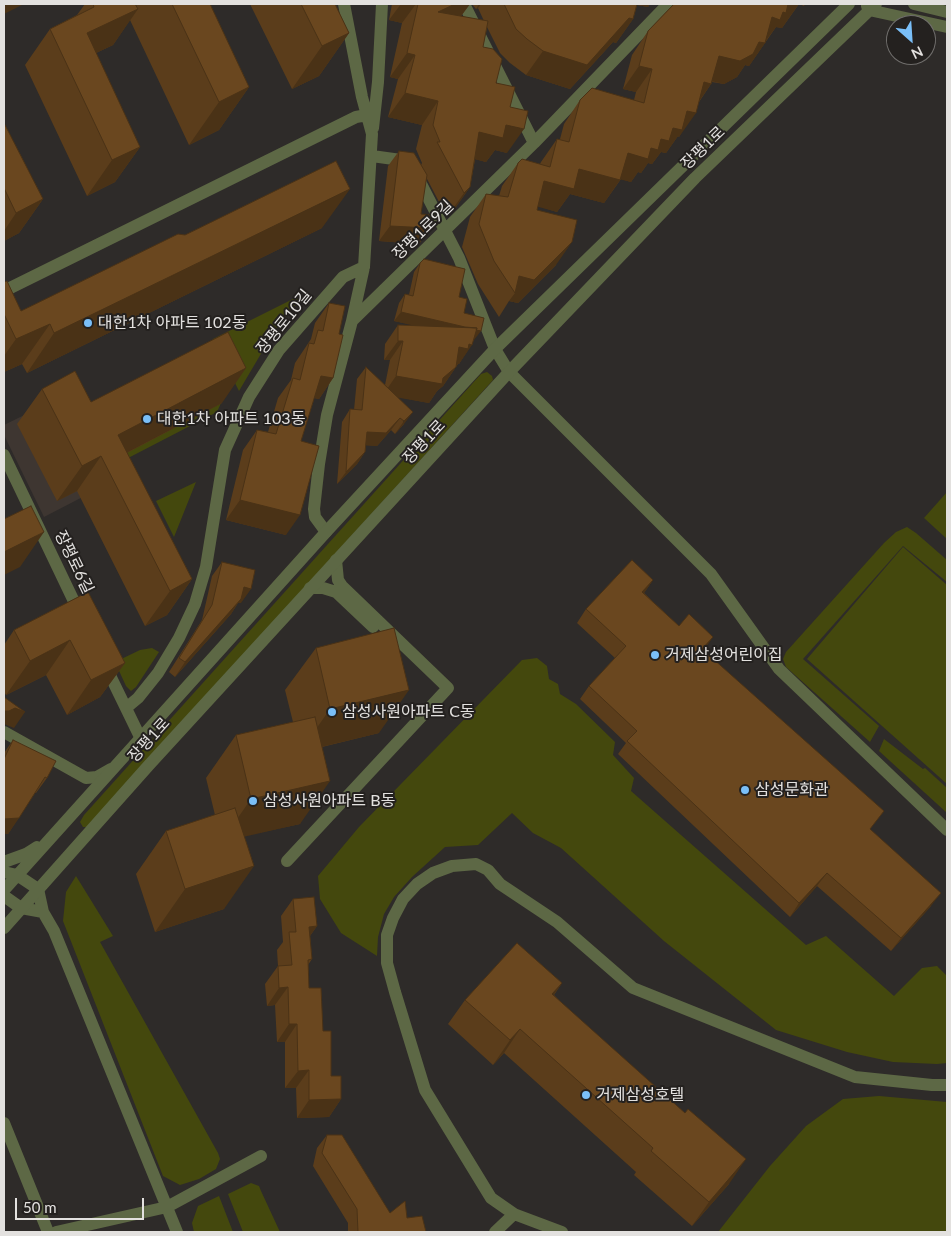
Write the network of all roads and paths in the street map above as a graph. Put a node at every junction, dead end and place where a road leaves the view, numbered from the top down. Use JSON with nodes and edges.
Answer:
{"nodes":[{"id":1,"x":344,"y":4,"type":"edge"},
{"id":2,"x":382,"y":4,"type":"edge"},
{"id":3,"x":464,"y":4,"type":"edge"},
{"id":4,"x":668,"y":4,"type":"edge"},
{"id":5,"x":849,"y":4,"type":"edge"},
{"id":6,"x":914,"y":4,"type":"edge"},
{"id":7,"x":870,"y":6,"type":"edge"},
{"id":8,"x":947,"y":12,"type":"edge"},
{"id":9,"x":947,"y":27,"type":"edge"},
{"id":10,"x":367,"y":115,"type":"junction"},
{"id":11,"x":372,"y":134,"type":"junction"},
{"id":12,"x":534,"y":144,"type":"junction"},
{"id":13,"x":372,"y":156,"type":"junction"},
{"id":14,"x":445,"y":231,"type":"junction"},
{"id":15,"x":364,"y":267,"type":"junction"},
{"id":16,"x":4,"y":291,"type":"edge"},
{"id":17,"x":352,"y":321,"type":"junction"},
{"id":18,"x":495,"y":349,"type":"junction"},
{"id":19,"x":509,"y":372,"type":"junction"},
{"id":20,"x":4,"y":455,"type":"edge"},
{"id":21,"x":326,"y":532,"type":"junction"},
{"id":22,"x":336,"y":560,"type":"junction"},
{"id":23,"x":310,"y":588,"type":"junction"},
{"id":24,"x":84,"y":622,"type":"edge"},
{"id":25,"x":100,"y":656,"type":"edge"},
{"id":26,"x":445,"y":690,"type":"junction"},
{"id":27,"x":126,"y":708,"type":"junction"},
{"id":28,"x":4,"y":732,"type":"edge"},
{"id":29,"x":140,"y":737,"type":"junction"},
{"id":30,"x":113,"y":767,"type":"junction"},
{"id":31,"x":947,"y":830,"type":"edge"},
{"id":32,"x":48,"y":840,"type":"junction"},
{"id":33,"x":287,"y":861,"type":"dead end"},
{"id":34,"x":4,"y":862,"type":"edge"},
{"id":35,"x":4,"y":872,"type":"edge"},
{"id":36,"x":17,"y":875,"type":"junction"},
{"id":37,"x":38,"y":889,"type":"junction"},
{"id":38,"x":4,"y":890,"type":"edge"},
{"id":39,"x":4,"y":896,"type":"edge"},
{"id":40,"x":21,"y":908,"type":"junction"},
{"id":41,"x":43,"y":912,"type":"junction"},
{"id":42,"x":4,"y":928,"type":"edge"},
{"id":43,"x":947,"y":1085,"type":"edge"},
{"id":44,"x":4,"y":1123,"type":"edge"},
{"id":45,"x":261,"y":1156,"type":"dead end"},
{"id":46,"x":160,"y":1188,"type":"junction"},
{"id":47,"x":188,"y":1196,"type":"junction"},
{"id":48,"x":167,"y":1207,"type":"junction"},
{"id":49,"x":514,"y":1214,"type":"junction"},
{"id":50,"x":176,"y":1229,"type":"edge"},
{"id":51,"x":48,"y":1232,"type":"edge"},
{"id":52,"x":56,"y":1232,"type":"edge"},
{"id":53,"x":495,"y":1232,"type":"edge"},
{"id":54,"x":562,"y":1232,"type":"edge"}],
"edges":[{"from":1,"to":10,"type":"street"},
{"from":2,"to":11,"type":"street"},
{"from":3,"to":12,"type":"street"},
{"from":4,"to":12,"type":"street","name":"장평1로9길"},
{"from":5,"to":18,"type":"street","name":"장평1로"},
{"from":6,"to":8,"type":"street"},
{"from":7,"to":9,"type":"street"},
{"from":7,"to":19,"type":"street","name":"장평1로"},
{"from":10,"to":11,"type":"street"},
{"from":10,"to":16,"type":"street"},
{"from":11,"to":13,"type":"street"},
{"from":12,"to":14,"type":"street","name":"장평1로9길"},
{"from":13,"to":14,"type":"street"},
{"from":13,"to":15,"type":"street"},
{"from":14,"to":17,"type":"street","name":"장평1로9길"},
{"from":14,"to":18,"type":"street"},
{"from":15,"to":17,"type":"street"},
{"from":15,"to":27,"type":"street","name":"장평로10길"},
{"from":17,"to":21,"type":"street"},
{"from":18,"to":19,"type":"street"},
{"from":18,"to":21,"type":"street","name":"장평1로"},
{"from":19,"to":22,"type":"street","name":"장평1로"},
{"from":19,"to":31,"type":"street"},
{"from":20,"to":24,"type":"street","name":"장평로6길"},
{"from":21,"to":29,"type":"street","name":"장평1로"},
{"from":22,"to":23,"type":"street","name":"장평1로"},
{"from":22,"to":26,"type":"street"},
{"from":23,"to":26,"type":"street"},
{"from":23,"to":37,"type":"street","name":"장평1로"},
{"from":25,"to":27,"type":"street"},
{"from":26,"to":33,"type":"street"},
{"from":27,"to":29,"type":"street"},
{"from":28,"to":30,"type":"street"},
{"from":29,"to":30,"type":"street","name":"장평1로"},
{"from":30,"to":32,"type":"street","name":"장평1로"},
{"from":32,"to":34,"type":"street"},
{"from":32,"to":36,"type":"street","name":"장평1로"},
{"from":35,"to":36,"type":"street"},
{"from":36,"to":37,"type":"street"},
{"from":36,"to":38,"type":"street","name":"장평1로"},
{"from":37,"to":40,"type":"street","name":"장평1로"},
{"from":37,"to":41,"type":"street"},
{"from":39,"to":40,"type":"street"},
{"from":40,"to":41,"type":"street"},
{"from":40,"to":42,"type":"street","name":"장평1로"},
{"from":41,"to":46,"type":"street"},
{"from":43,"to":49,"type":"street"},
{"from":44,"to":51,"type":"street"},
{"from":45,"to":47,"type":"street"},
{"from":46,"to":47,"type":"street"},
{"from":46,"to":48,"type":"street"},
{"from":47,"to":48,"type":"street"},
{"from":47,"to":50,"type":"street"},
{"from":48,"to":50,"type":"street"},
{"from":48,"to":52,"type":"street"},
{"from":49,"to":53,"type":"street"},
{"from":49,"to":54,"type":"street"}]}
